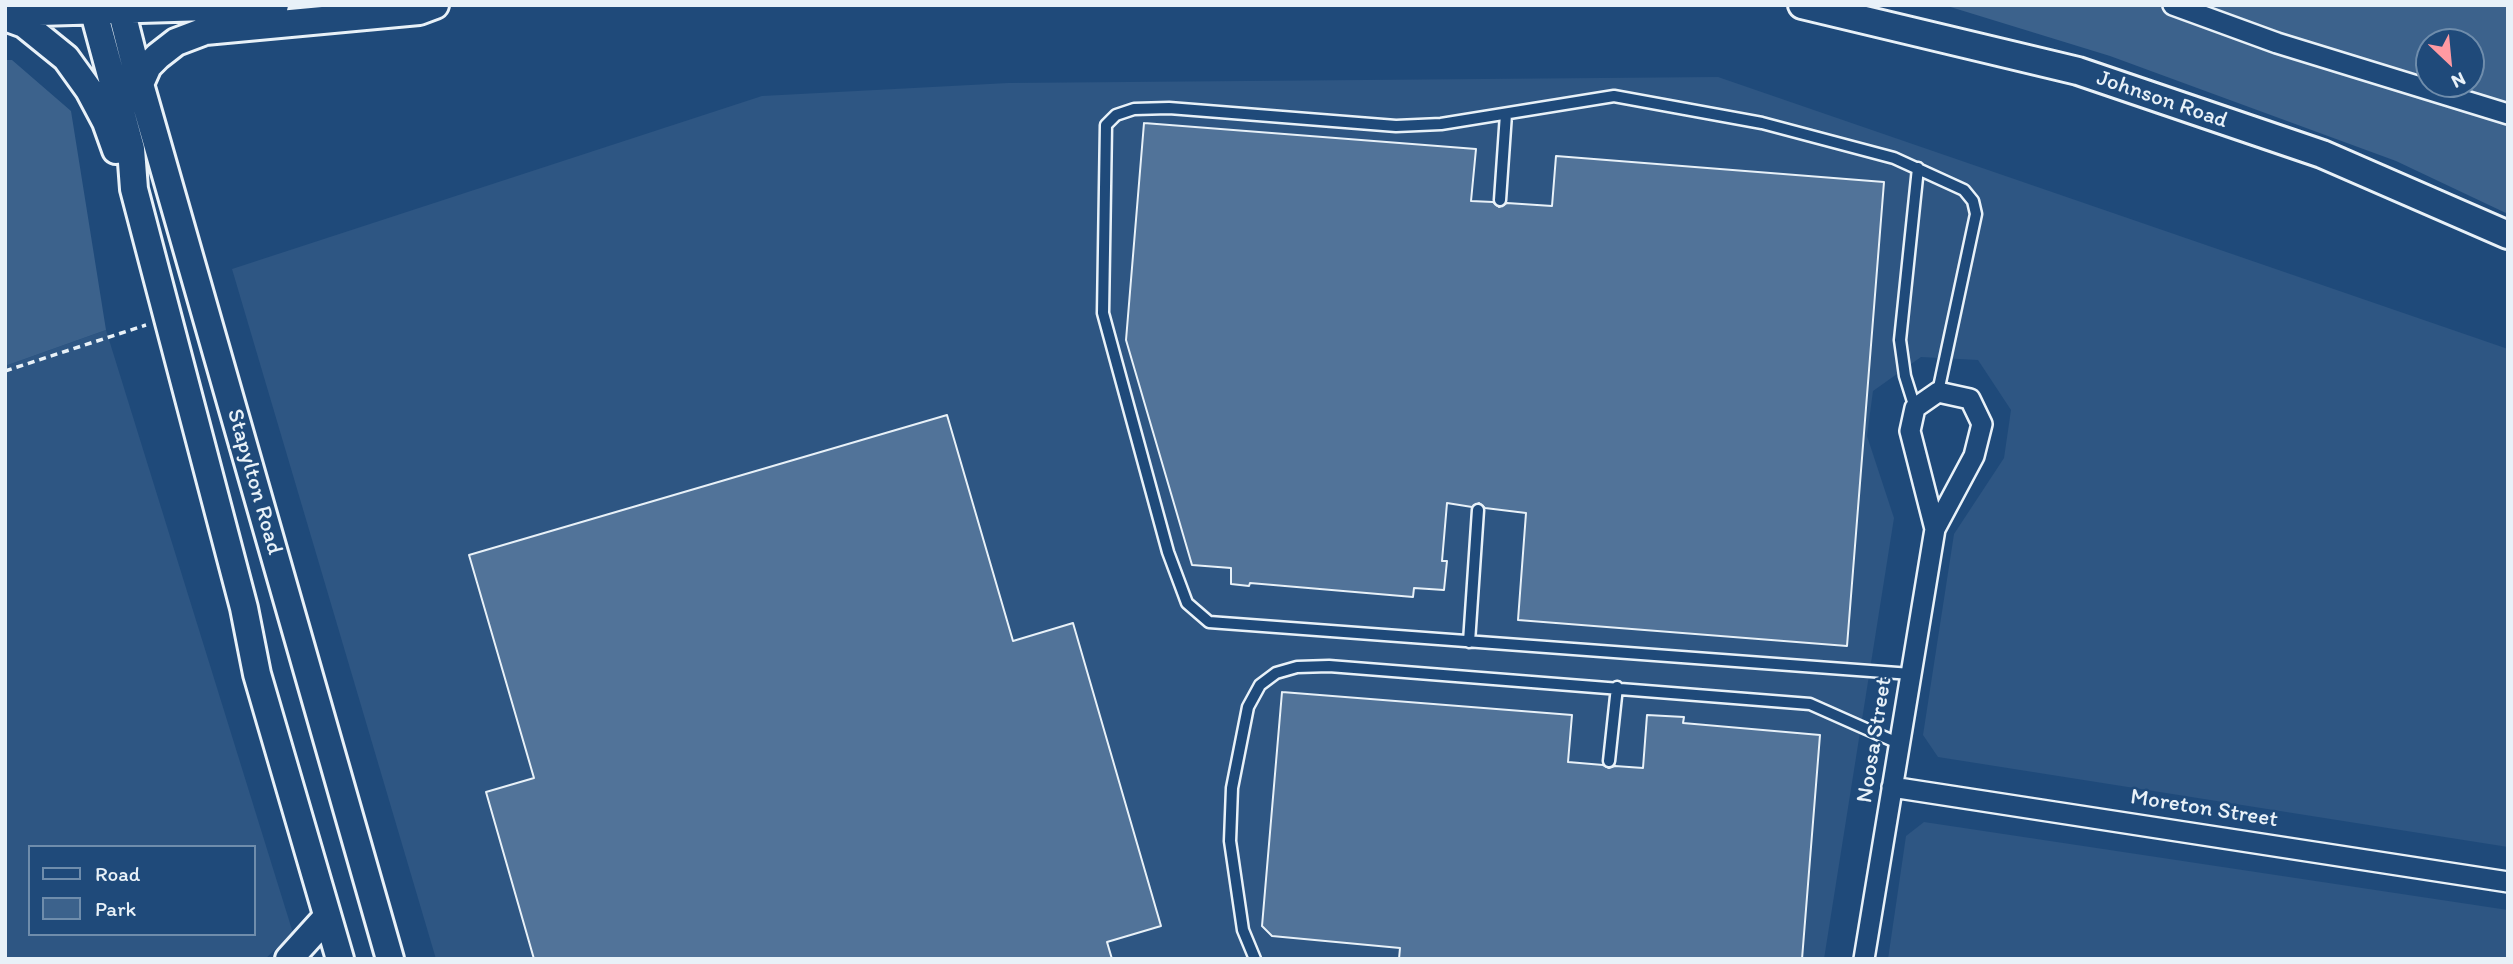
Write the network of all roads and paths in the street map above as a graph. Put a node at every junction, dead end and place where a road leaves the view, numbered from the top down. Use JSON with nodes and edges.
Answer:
{"nodes":[{"id":1,"x":275,"y":5,"type":"edge"},
{"id":2,"x":435,"y":5,"type":"edge"},
{"id":3,"x":1802,"y":5,"type":"edge"},
{"id":4,"x":2173,"y":5,"type":"edge"},
{"id":5,"x":121,"y":6,"type":"edge"},
{"id":6,"x":93,"y":7,"type":"edge"},
{"id":7,"x":5,"y":15,"type":"edge"},
{"id":8,"x":139,"y":84,"type":"junction"},
{"id":9,"x":1506,"y":114,"type":"junction"},
{"id":10,"x":2508,"y":114,"type":"edge"},
{"id":11,"x":1918,"y":169,"type":"junction"},
{"id":12,"x":134,"y":189,"type":"junction"},
{"id":13,"x":1500,"y":200,"type":"dead end"},
{"id":14,"x":2508,"y":235,"type":"edge"},
{"id":15,"x":167,"y":318,"type":"junction"},
{"id":16,"x":5,"y":371,"type":"edge"},
{"id":17,"x":1938,"y":392,"type":"junction"},
{"id":18,"x":1915,"y":408,"type":"junction"},
{"id":19,"x":1478,"y":510,"type":"dead end"},
{"id":20,"x":1935,"y":529,"type":"junction"},
{"id":21,"x":1469,"y":642,"type":"junction"},
{"id":22,"x":1911,"y":674,"type":"junction"},
{"id":23,"x":1617,"y":687,"type":"junction"},
{"id":24,"x":1900,"y":744,"type":"junction"},
{"id":25,"x":1608,"y":761,"type":"dead end"},
{"id":26,"x":1892,"y":787,"type":"junction"},
{"id":27,"x":2508,"y":882,"type":"edge"},
{"id":28,"x":327,"y":917,"type":"junction"},
{"id":29,"x":289,"y":959,"type":"edge"},
{"id":30,"x":340,"y":959,"type":"edge"},
{"id":31,"x":390,"y":959,"type":"edge"},
{"id":32,"x":1255,"y":959,"type":"edge"},
{"id":33,"x":1864,"y":959,"type":"edge"}],
"edges":[{"from":1,"to":5,"type":"main road"},
{"from":2,"to":8,"type":"main road"},
{"from":3,"to":14,"type":"main road","name":"Johnson Road"},
{"from":4,"to":10,"type":"street"},
{"from":5,"to":6,"type":"main road"},
{"from":5,"to":8,"type":"main road","name":"Stapylton Road"},
{"from":6,"to":7,"type":"main road"},
{"from":6,"to":12,"type":"main road","name":"Stapylton Road"},
{"from":7,"to":12,"type":"main road","name":"Stapylton Road"},
{"from":8,"to":31,"type":"main road","name":"Stapylton Road"},
{"from":9,"to":11,"type":"lane"},
{"from":9,"to":13,"type":"lane"},
{"from":9,"to":21,"type":"lane"},
{"from":11,"to":17,"type":"lane"},
{"from":11,"to":18,"type":"lane"},
{"from":12,"to":15,"type":"main road","name":"Stapylton Road"},
{"from":15,"to":16,"type":"path"},
{"from":15,"to":28,"type":"main road","name":"Stapylton Road"},
{"from":17,"to":18,"type":"street"},
{"from":17,"to":20,"type":"street","name":"Noosa Street"},
{"from":18,"to":20,"type":"street","name":"Noosa Street"},
{"from":19,"to":21,"type":"lane"},
{"from":20,"to":22,"type":"street","name":"Noosa Street"},
{"from":21,"to":22,"type":"lane"},
{"from":22,"to":24,"type":"street","name":"Noosa Street"},
{"from":23,"to":24,"type":"lane"},
{"from":23,"to":25,"type":"lane"},
{"from":23,"to":32,"type":"lane"},
{"from":24,"to":26,"type":"street","name":"Noosa Street"},
{"from":26,"to":27,"type":"street","name":"Moreton Street"},
{"from":26,"to":33,"type":"street","name":"Noosa Street"},
{"from":28,"to":29,"type":"main road"},
{"from":28,"to":30,"type":"main road","name":"Stapylton Road"}]}
